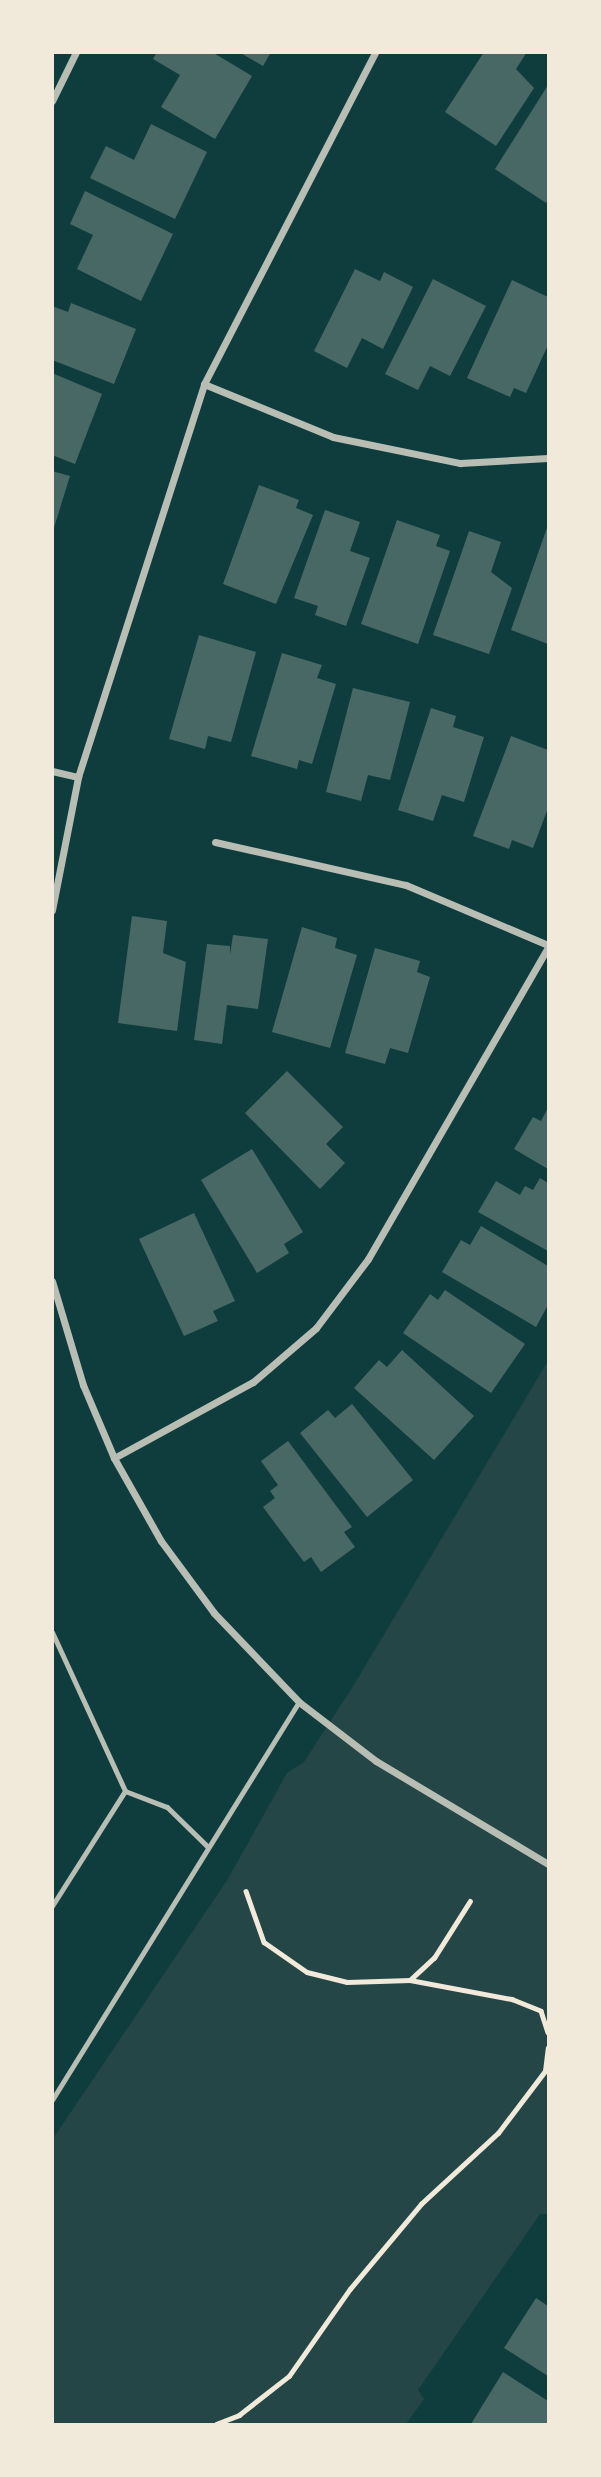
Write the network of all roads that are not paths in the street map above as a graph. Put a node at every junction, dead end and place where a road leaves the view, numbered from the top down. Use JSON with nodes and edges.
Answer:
{"nodes":[{"id":1,"x":76,"y":52,"type":"edge"},
{"id":2,"x":376,"y":52,"type":"edge"},
{"id":3,"x":52,"y":101,"type":"edge"},
{"id":4,"x":204,"y":384,"type":"junction"},
{"id":5,"x":548,"y":458,"type":"edge"},
{"id":6,"x":52,"y":771,"type":"edge"},
{"id":7,"x":78,"y":776,"type":"junction"},
{"id":8,"x":215,"y":842,"type":"dead end"},
{"id":9,"x":52,"y":910,"type":"edge"},
{"id":10,"x":548,"y":946,"type":"edge"},
{"id":11,"x":52,"y":1281,"type":"edge"},
{"id":12,"x":114,"y":1458,"type":"junction"},
{"id":13,"x":52,"y":1632,"type":"edge"},
{"id":14,"x":299,"y":1702,"type":"junction"},
{"id":15,"x":125,"y":1791,"type":"junction"},
{"id":16,"x":207,"y":1846,"type":"junction"},
{"id":17,"x":548,"y":1864,"type":"edge"},
{"id":18,"x":52,"y":1906,"type":"edge"},
{"id":19,"x":52,"y":2100,"type":"edge"}],
"edges":[{"from":1,"to":3,"type":"street"},
{"from":2,"to":4,"type":"street"},
{"from":4,"to":5,"type":"street"},
{"from":4,"to":7,"type":"street"},
{"from":6,"to":7,"type":"street"},
{"from":7,"to":9,"type":"street"},
{"from":8,"to":10,"type":"street"},
{"from":10,"to":12,"type":"street"},
{"from":11,"to":12,"type":"street"},
{"from":12,"to":14,"type":"street"},
{"from":13,"to":15,"type":"lane"},
{"from":14,"to":16,"type":"lane"},
{"from":14,"to":17,"type":"street"},
{"from":15,"to":16,"type":"lane"},
{"from":15,"to":18,"type":"lane"},
{"from":16,"to":19,"type":"lane"}]}
